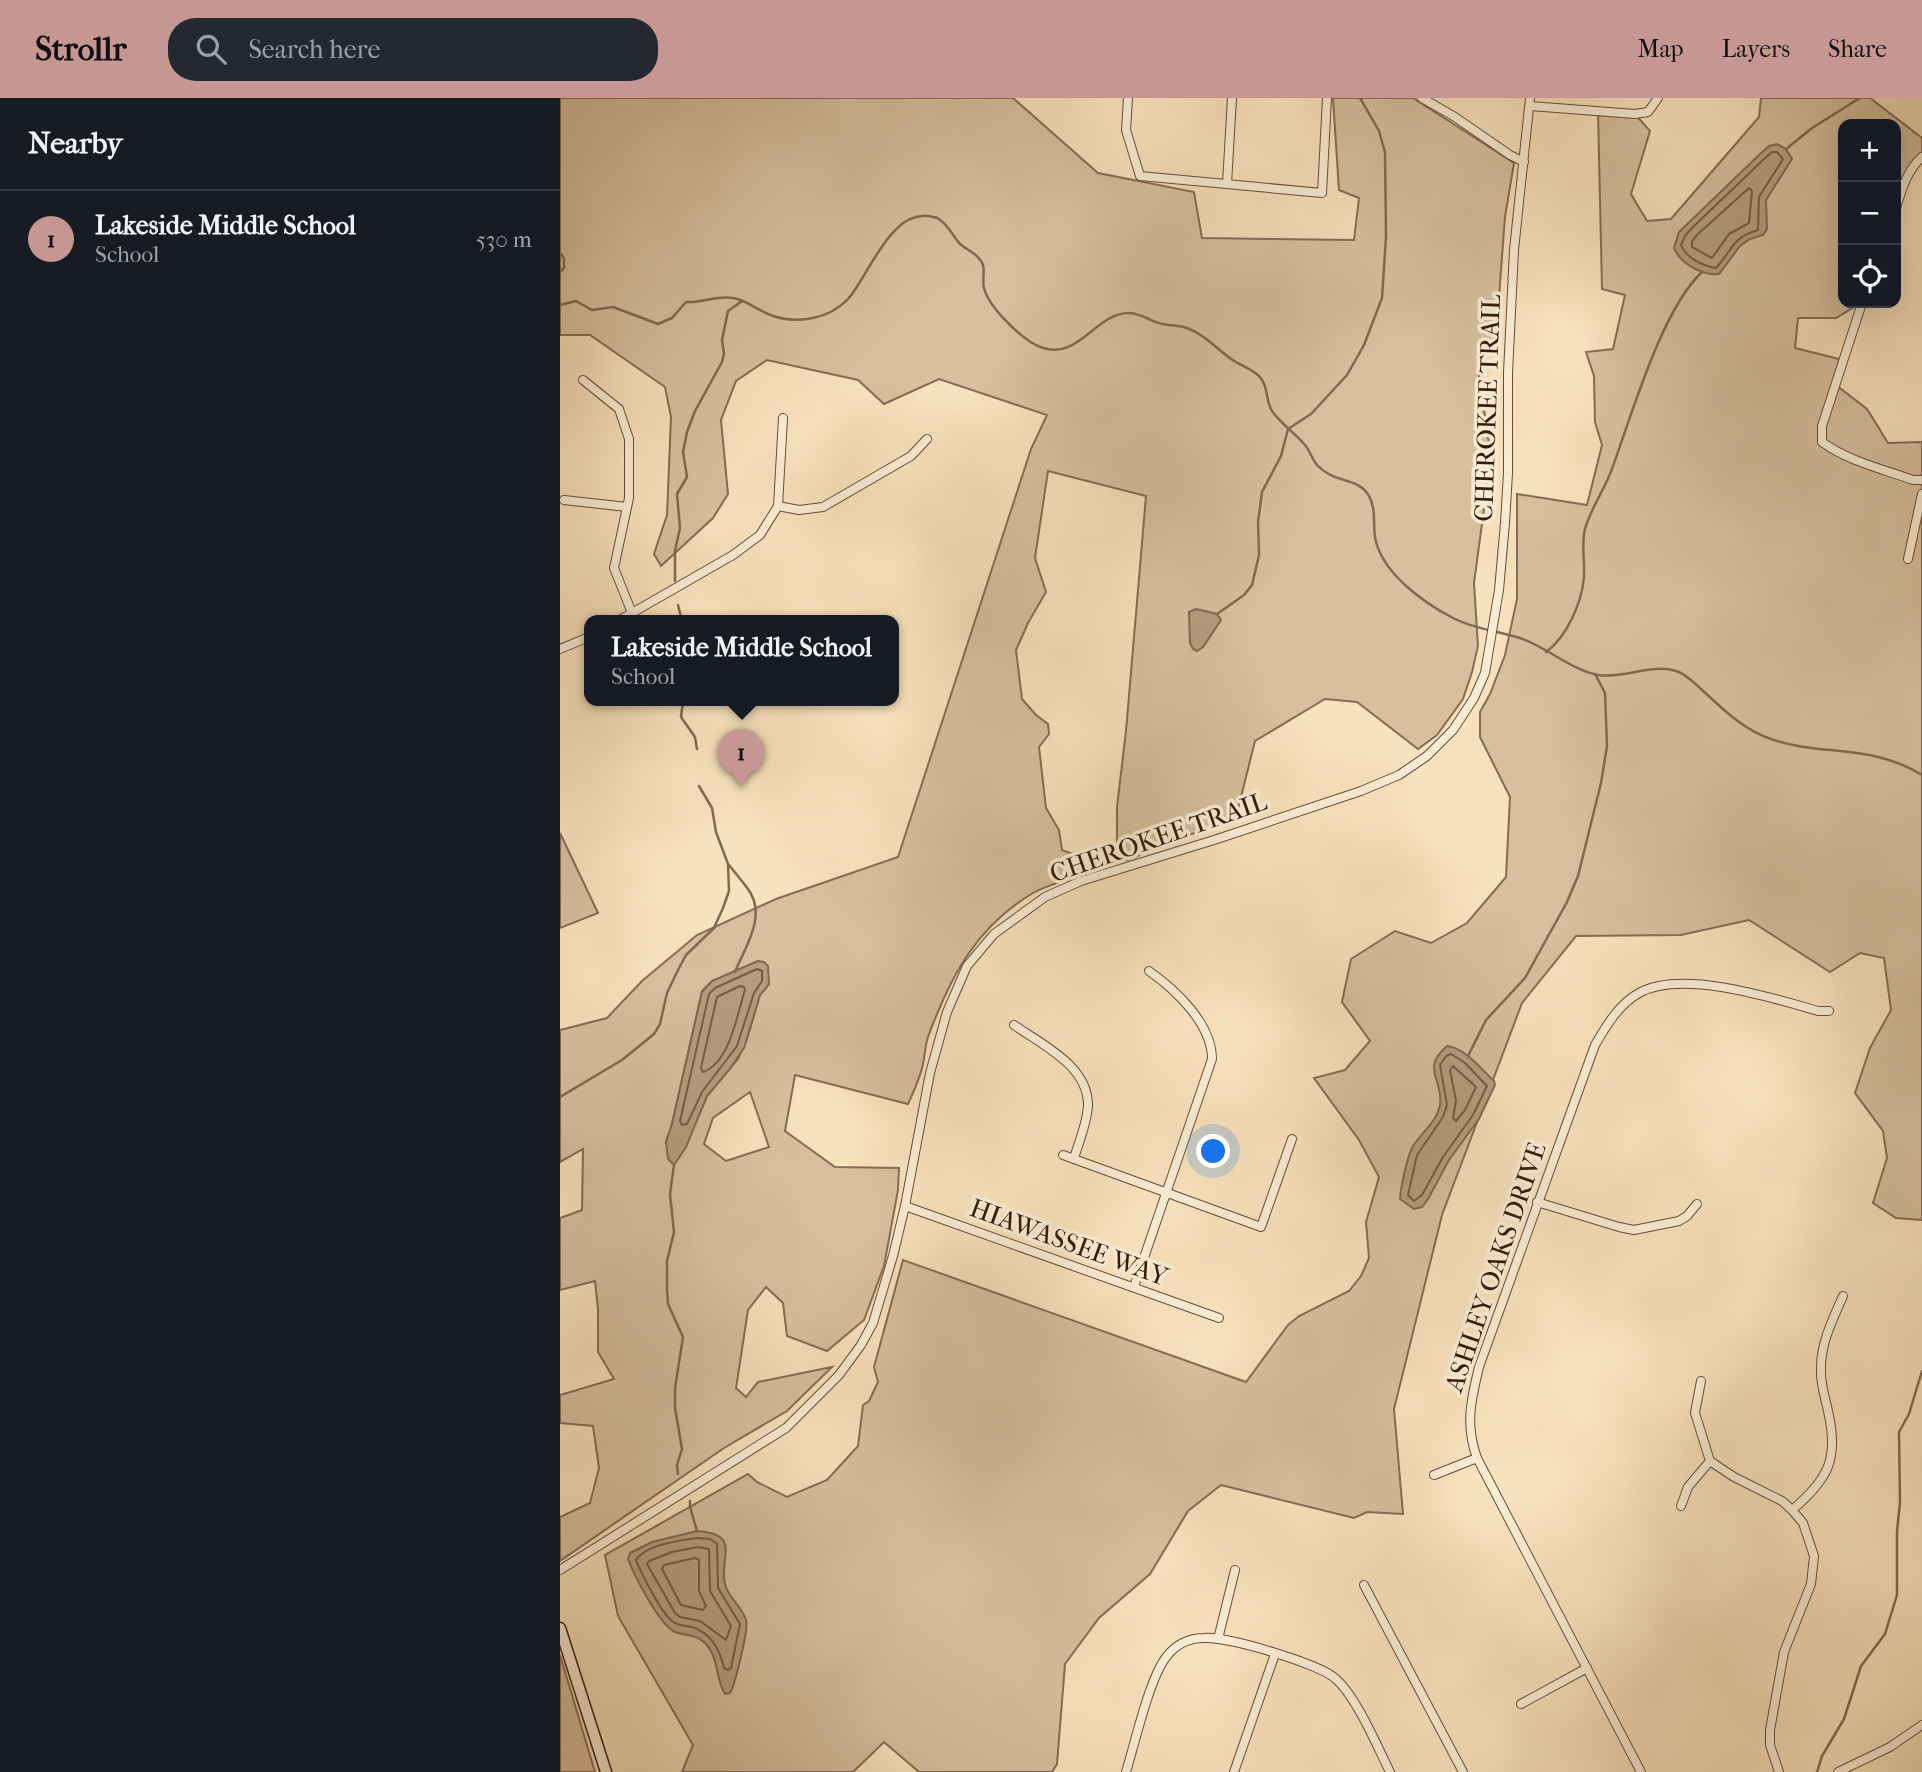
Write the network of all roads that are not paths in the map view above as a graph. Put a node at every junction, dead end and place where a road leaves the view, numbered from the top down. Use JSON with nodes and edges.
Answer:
{"nodes":[{"id":1,"x":1128,"y":98,"type":"edge"},
{"id":2,"x":1232,"y":98,"type":"edge"},
{"id":3,"x":1327,"y":98,"type":"edge"},
{"id":4,"x":1422,"y":98,"type":"edge"},
{"id":5,"x":1658,"y":98,"type":"edge"},
{"id":6,"x":1530,"y":102,"type":"edge"},
{"id":7,"x":1922,"y":157,"type":"edge"},
{"id":8,"x":1524,"y":162,"type":"junction"},
{"id":9,"x":1227,"y":184,"type":"junction"},
{"id":10,"x":1901,"y":192,"type":"edge"},
{"id":11,"x":1860,"y":308,"type":"edge"},
{"id":12,"x":583,"y":380,"type":"dead end"},
{"id":13,"x":783,"y":418,"type":"dead end"},
{"id":14,"x":927,"y":439,"type":"dead end"},
{"id":15,"x":1922,"y":480,"type":"edge"},
{"id":16,"x":1922,"y":494,"type":"edge"},
{"id":17,"x":564,"y":500,"type":"dead end"},
{"id":18,"x":778,"y":506,"type":"junction"},
{"id":19,"x":627,"y":507,"type":"junction"},
{"id":20,"x":1908,"y":559,"type":"dead end"},
{"id":21,"x":632,"y":612,"type":"junction"},
{"id":22,"x":627,"y":615,"type":"edge"},
{"id":23,"x":584,"y":639,"type":"edge"},
{"id":24,"x":560,"y":649,"type":"edge"},
{"id":25,"x":1149,"y":971,"type":"dead end"},
{"id":26,"x":1829,"y":1011,"type":"dead end"},
{"id":27,"x":1014,"y":1025,"type":"dead end"},
{"id":28,"x":1292,"y":1139,"type":"dead end"},
{"id":29,"x":1063,"y":1155,"type":"dead end"},
{"id":30,"x":1074,"y":1158,"type":"junction"},
{"id":31,"x":1167,"y":1192,"type":"junction"},
{"id":32,"x":1537,"y":1202,"type":"junction"},
{"id":33,"x":1697,"y":1204,"type":"dead end"},
{"id":34,"x":905,"y":1206,"type":"junction"},
{"id":35,"x":1134,"y":1287,"type":"junction"},
{"id":36,"x":1843,"y":1296,"type":"dead end"},
{"id":37,"x":1219,"y":1318,"type":"dead end"},
{"id":38,"x":1701,"y":1381,"type":"dead end"},
{"id":39,"x":1477,"y":1458,"type":"junction"},
{"id":40,"x":1710,"y":1461,"type":"junction"},
{"id":41,"x":1434,"y":1475,"type":"dead end"},
{"id":42,"x":1681,"y":1506,"type":"dead end"},
{"id":43,"x":1792,"y":1510,"type":"junction"},
{"id":44,"x":560,"y":1570,"type":"edge"},
{"id":45,"x":1235,"y":1570,"type":"dead end"},
{"id":46,"x":1363,"y":1585,"type":"dead end"},
{"id":47,"x":560,"y":1628,"type":"edge"},
{"id":48,"x":1219,"y":1639,"type":"junction"},
{"id":49,"x":1275,"y":1654,"type":"junction"},
{"id":50,"x":1587,"y":1668,"type":"junction"},
{"id":51,"x":1521,"y":1704,"type":"dead end"},
{"id":52,"x":1922,"y":1725,"type":"edge"},
{"id":53,"x":607,"y":1772,"type":"edge"},
{"id":54,"x":1126,"y":1772,"type":"edge"},
{"id":55,"x":1234,"y":1772,"type":"edge"},
{"id":56,"x":1390,"y":1772,"type":"edge"},
{"id":57,"x":1463,"y":1772,"type":"edge"},
{"id":58,"x":1641,"y":1772,"type":"edge"},
{"id":59,"x":1779,"y":1772,"type":"edge"},
{"id":60,"x":1838,"y":1772,"type":"edge"}],
"edges":[{"from":1,"to":9,"type":"street"},
{"from":2,"to":9,"type":"street"},
{"from":3,"to":9,"type":"street"},
{"from":4,"to":8,"type":"street"},
{"from":5,"to":6,"type":"street"},
{"from":6,"to":8,"type":"street","name":"CHEROKEE TRAIL"},
{"from":7,"to":10,"type":"street"},
{"from":8,"to":34,"type":"street","name":"CHEROKEE TRAIL"},
{"from":11,"to":15,"type":"street"},
{"from":12,"to":19,"type":"street"},
{"from":13,"to":18,"type":"street"},
{"from":14,"to":18,"type":"street"},
{"from":16,"to":20,"type":"street"},
{"from":17,"to":19,"type":"street"},
{"from":18,"to":21,"type":"street"},
{"from":19,"to":21,"type":"street"},
{"from":21,"to":22,"type":"street"},
{"from":23,"to":24,"type":"street"},
{"from":25,"to":31,"type":"street"},
{"from":26,"to":32,"type":"street","name":"ASHLEY OAKS DRIVE"},
{"from":27,"to":30,"type":"street"},
{"from":28,"to":31,"type":"street"},
{"from":29,"to":30,"type":"street"},
{"from":30,"to":31,"type":"street"},
{"from":31,"to":35,"type":"street"},
{"from":32,"to":33,"type":"street"},
{"from":32,"to":39,"type":"street","name":"ASHLEY OAKS DRIVE"},
{"from":34,"to":35,"type":"street","name":"HIAWASSEE WAY"},
{"from":34,"to":44,"type":"street","name":"CHEROKEE TRAIL"},
{"from":35,"to":37,"type":"street","name":"HIAWASSEE WAY"},
{"from":36,"to":43,"type":"street"},
{"from":38,"to":40,"type":"street"},
{"from":39,"to":41,"type":"street"},
{"from":39,"to":50,"type":"street","name":"ASHLEY OAKS DRIVE"},
{"from":40,"to":42,"type":"street"},
{"from":40,"to":43,"type":"street"},
{"from":43,"to":59,"type":"street"},
{"from":45,"to":48,"type":"street"},
{"from":46,"to":57,"type":"street"},
{"from":47,"to":53,"type":"street"},
{"from":48,"to":49,"type":"street"},
{"from":48,"to":54,"type":"street"},
{"from":49,"to":55,"type":"street"},
{"from":49,"to":56,"type":"street"},
{"from":50,"to":51,"type":"street"},
{"from":50,"to":58,"type":"street","name":"ASHLEY OAKS DRIVE"},
{"from":52,"to":60,"type":"street"}]}
